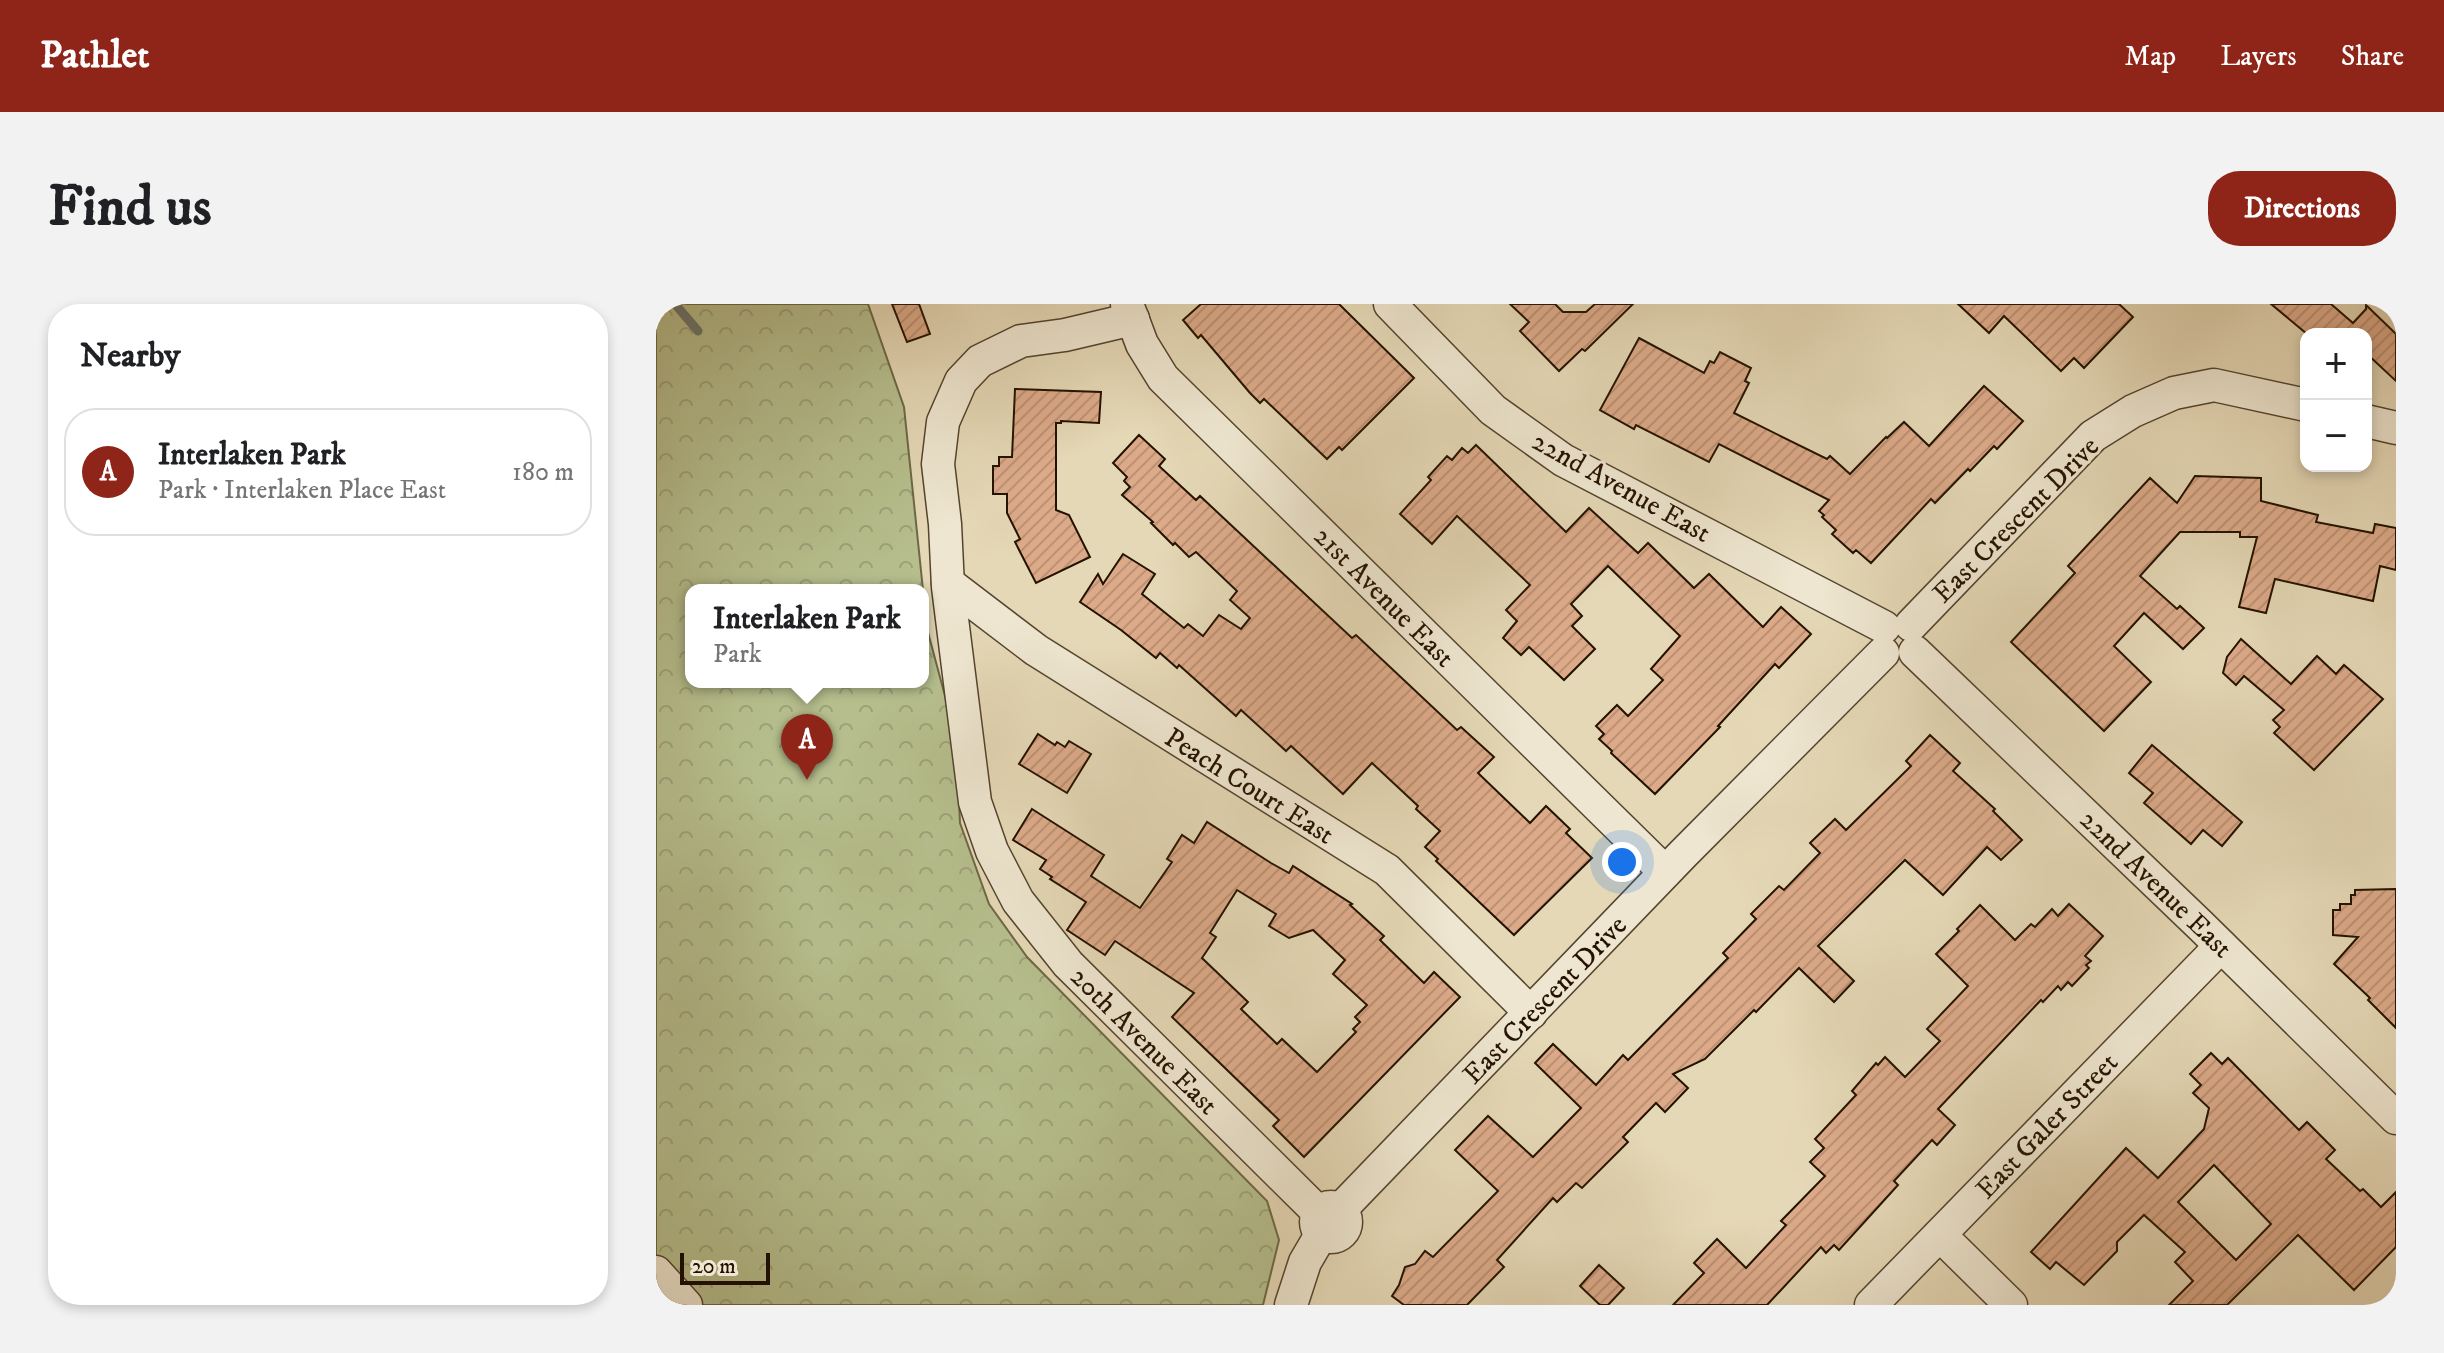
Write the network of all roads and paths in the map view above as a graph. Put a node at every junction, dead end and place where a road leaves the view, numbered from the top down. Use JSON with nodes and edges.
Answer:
{"nodes":[{"id":1,"x":1390,"y":304,"type":"edge"},
{"id":2,"x":1130,"y":312,"type":"edge"},
{"id":3,"x":2300,"y":403,"type":"edge"},
{"id":4,"x":2372,"y":422,"type":"edge"},
{"id":5,"x":2396,"y":428,"type":"edge"},
{"id":6,"x":948,"y":583,"type":"junction"},
{"id":7,"x":1898,"y":639,"type":"junction"},
{"id":8,"x":1665,"y":872,"type":"junction"},
{"id":9,"x":2221,"y":946,"type":"junction"},
{"id":10,"x":1531,"y":1013,"type":"junction"},
{"id":11,"x":2396,"y":1118,"type":"edge"},
{"id":12,"x":1327,"y":1219,"type":"junction"},
{"id":13,"x":1940,"y":1235,"type":"junction"},
{"id":14,"x":656,"y":1272,"type":"edge"},
{"id":15,"x":686,"y":1305,"type":"edge"},
{"id":16,"x":1291,"y":1305,"type":"edge"},
{"id":17,"x":1871,"y":1305,"type":"edge"},
{"id":18,"x":2011,"y":1305,"type":"edge"}],
"edges":[{"from":1,"to":7,"type":"street","name":"22nd Avenue East"},
{"from":2,"to":6,"type":"street","name":"20th Avenue East"},
{"from":2,"to":8,"type":"street","name":"21st Avenue East"},
{"from":3,"to":7,"type":"street","name":"East Crescent Drive"},
{"from":4,"to":5,"type":"street"},
{"from":6,"to":10,"type":"street","name":"Peach Court East"},
{"from":6,"to":12,"type":"street","name":"20th Avenue East"},
{"from":7,"to":8,"type":"street","name":"East Crescent Drive"},
{"from":7,"to":9,"type":"street","name":"22nd Avenue East"},
{"from":8,"to":10,"type":"street","name":"East Crescent Drive"},
{"from":9,"to":11,"type":"street","name":"22nd Avenue East"},
{"from":9,"to":13,"type":"street","name":"East Galer Street"},
{"from":10,"to":12,"type":"street","name":"East Crescent Drive"},
{"from":12,"to":16,"type":"street","name":"East Crescent Drive"},
{"from":13,"to":17,"type":"street","name":"East Galer Street"},
{"from":13,"to":18,"type":"street"},
{"from":14,"to":15,"type":"street"}]}
